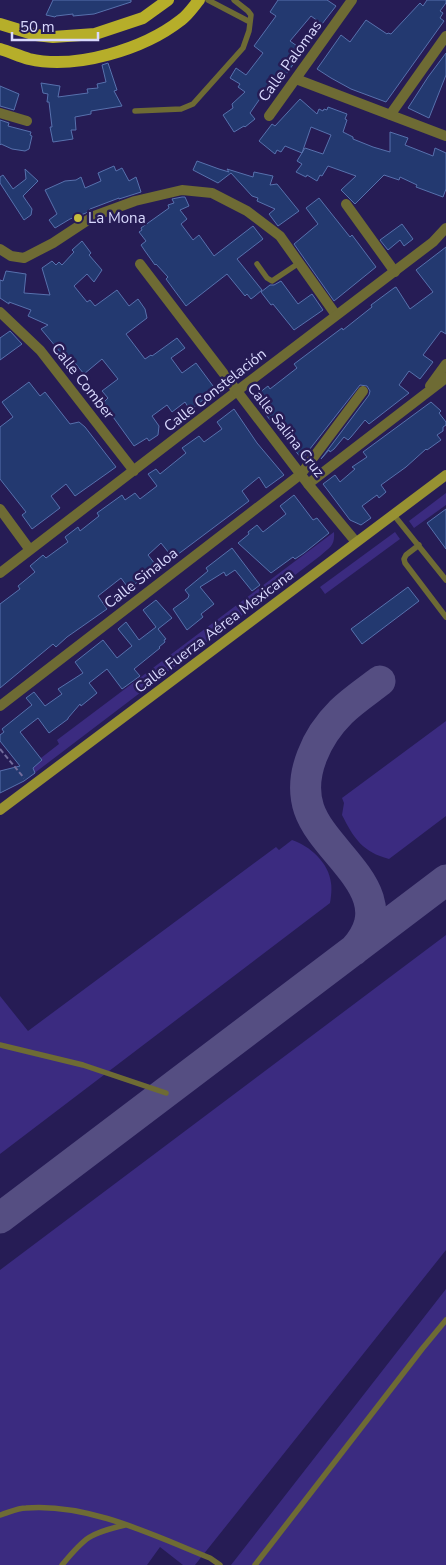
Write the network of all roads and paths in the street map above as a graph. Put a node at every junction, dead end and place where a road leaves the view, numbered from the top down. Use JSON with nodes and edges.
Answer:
{"nodes":[{"id":1,"x":168,"y":0,"type":"edge"},
{"id":2,"x":200,"y":0,"type":"edge"},
{"id":3,"x":208,"y":0,"type":"edge"},
{"id":4,"x":234,"y":0,"type":"edge"},
{"id":5,"x":352,"y":0,"type":"edge"},
{"id":6,"x":250,"y":22,"type":"junction"},
{"id":7,"x":0,"y":24,"type":"edge"},
{"id":8,"x":446,"y":36,"type":"edge"},
{"id":9,"x":0,"y":49,"type":"edge"},
{"id":10,"x":296,"y":80,"type":"junction"},
{"id":11,"x":135,"y":111,"type":"dead end"},
{"id":12,"x":0,"y":113,"type":"edge"},
{"id":13,"x":390,"y":115,"type":"junction"},
{"id":14,"x":269,"y":116,"type":"dead end"},
{"id":15,"x":27,"y":121,"type":"dead end"},
{"id":16,"x":446,"y":136,"type":"edge"},
{"id":17,"x":346,"y":204,"type":"dead end"},
{"id":18,"x":446,"y":228,"type":"edge"},
{"id":19,"x":0,"y":249,"type":"edge"},
{"id":20,"x":299,"y":263,"type":"junction"},
{"id":21,"x":140,"y":264,"type":"dead end"},
{"id":22,"x":257,"y":264,"type":"dead end"},
{"id":23,"x":394,"y":272,"type":"junction"},
{"id":24,"x":2,"y":313,"type":"edge"},
{"id":25,"x":336,"y":315,"type":"junction"},
{"id":26,"x":446,"y":364,"type":"edge"},
{"id":27,"x":446,"y":378,"type":"edge"},
{"id":28,"x":363,"y":391,"type":"dead end"},
{"id":29,"x":237,"y":392,"type":"junction"},
{"id":30,"x":424,"y":394,"type":"junction"},
{"id":31,"x":134,"y":470,"type":"junction"},
{"id":32,"x":301,"y":474,"type":"junction"},
{"id":33,"x":446,"y":475,"type":"edge"},
{"id":34,"x":308,"y":484,"type":"junction"},
{"id":35,"x":0,"y":510,"type":"edge"},
{"id":36,"x":394,"y":514,"type":"junction"},
{"id":37,"x":356,"y":542,"type":"junction"},
{"id":38,"x":419,"y":545,"type":"junction"},
{"id":39,"x":30,"y":550,"type":"junction"},
{"id":40,"x":0,"y":573,"type":"edge"},
{"id":41,"x":446,"y":580,"type":"edge"},
{"id":42,"x":446,"y":617,"type":"edge"},
{"id":43,"x":0,"y":706,"type":"edge"},
{"id":44,"x":0,"y":749,"type":"edge"},
{"id":45,"x":32,"y":787,"type":"junction"},
{"id":46,"x":0,"y":810,"type":"edge"},
{"id":47,"x":0,"y":1045,"type":"edge"},
{"id":48,"x":166,"y":1093,"type":"dead end"},
{"id":49,"x":446,"y":1320,"type":"edge"},
{"id":50,"x":0,"y":1516,"type":"edge"},
{"id":51,"x":127,"y":1525,"type":"junction"},
{"id":52,"x":62,"y":1565,"type":"edge"},
{"id":53,"x":220,"y":1565,"type":"edge"},
{"id":54,"x":255,"y":1565,"type":"edge"}],
"edges":[{"from":1,"to":7,"type":"main road"},
{"from":2,"to":9,"type":"main road"},
{"from":3,"to":6,"type":"lane"},
{"from":4,"to":6,"type":"lane"},
{"from":5,"to":10,"type":"street","name":"Calle Palomas"},
{"from":6,"to":11,"type":"lane"},
{"from":8,"to":13,"type":"street"},
{"from":10,"to":13,"type":"street"},
{"from":10,"to":14,"type":"street","name":"Calle Palomas"},
{"from":12,"to":15,"type":"street"},
{"from":13,"to":16,"type":"street"},
{"from":17,"to":23,"type":"street"},
{"from":18,"to":23,"type":"street","name":"Calle Constelación"},
{"from":19,"to":20,"type":"street"},
{"from":20,"to":22,"type":"lane"},
{"from":20,"to":25,"type":"street"},
{"from":21,"to":29,"type":"street","name":"Calle Salina Cruz"},
{"from":23,"to":25,"type":"street","name":"Calle Constelación"},
{"from":24,"to":31,"type":"street","name":"Calle Comber"},
{"from":25,"to":29,"type":"street","name":"Calle Constelación"},
{"from":26,"to":30,"type":"street"},
{"from":27,"to":30,"type":"street"},
{"from":28,"to":32,"type":"street","name":"Calle Sinaloa"},
{"from":29,"to":31,"type":"street","name":"Calle Constelación"},
{"from":29,"to":32,"type":"street","name":"Calle Salina Cruz"},
{"from":30,"to":34,"type":"street"},
{"from":31,"to":39,"type":"street","name":"Calle Constelación"},
{"from":32,"to":34,"type":"street","name":"Calle Salina Cruz"},
{"from":32,"to":43,"type":"street","name":"Calle Sinaloa"},
{"from":33,"to":36,"type":"main road","name":"Calle Fuerza Aérea Mexicana"},
{"from":34,"to":37,"type":"street","name":"Calle Salina Cruz"},
{"from":35,"to":39,"type":"street"},
{"from":36,"to":37,"type":"main road","name":"Calle Fuerza Aérea Mexicana"},
{"from":36,"to":38,"type":"lane"},
{"from":37,"to":45,"type":"main road","name":"Calle Fuerza Aérea Mexicana"},
{"from":38,"to":41,"type":"lane"},
{"from":38,"to":42,"type":"lane"},
{"from":39,"to":40,"type":"street","name":"Calle Constelación"},
{"from":44,"to":45,"type":"path"},
{"from":45,"to":46,"type":"main road","name":"Calle Fuerza Aérea Mexicana"},
{"from":47,"to":48,"type":"lane"},
{"from":49,"to":54,"type":"lane"},
{"from":50,"to":51,"type":"lane"},
{"from":51,"to":52,"type":"lane"},
{"from":51,"to":53,"type":"lane"}]}
